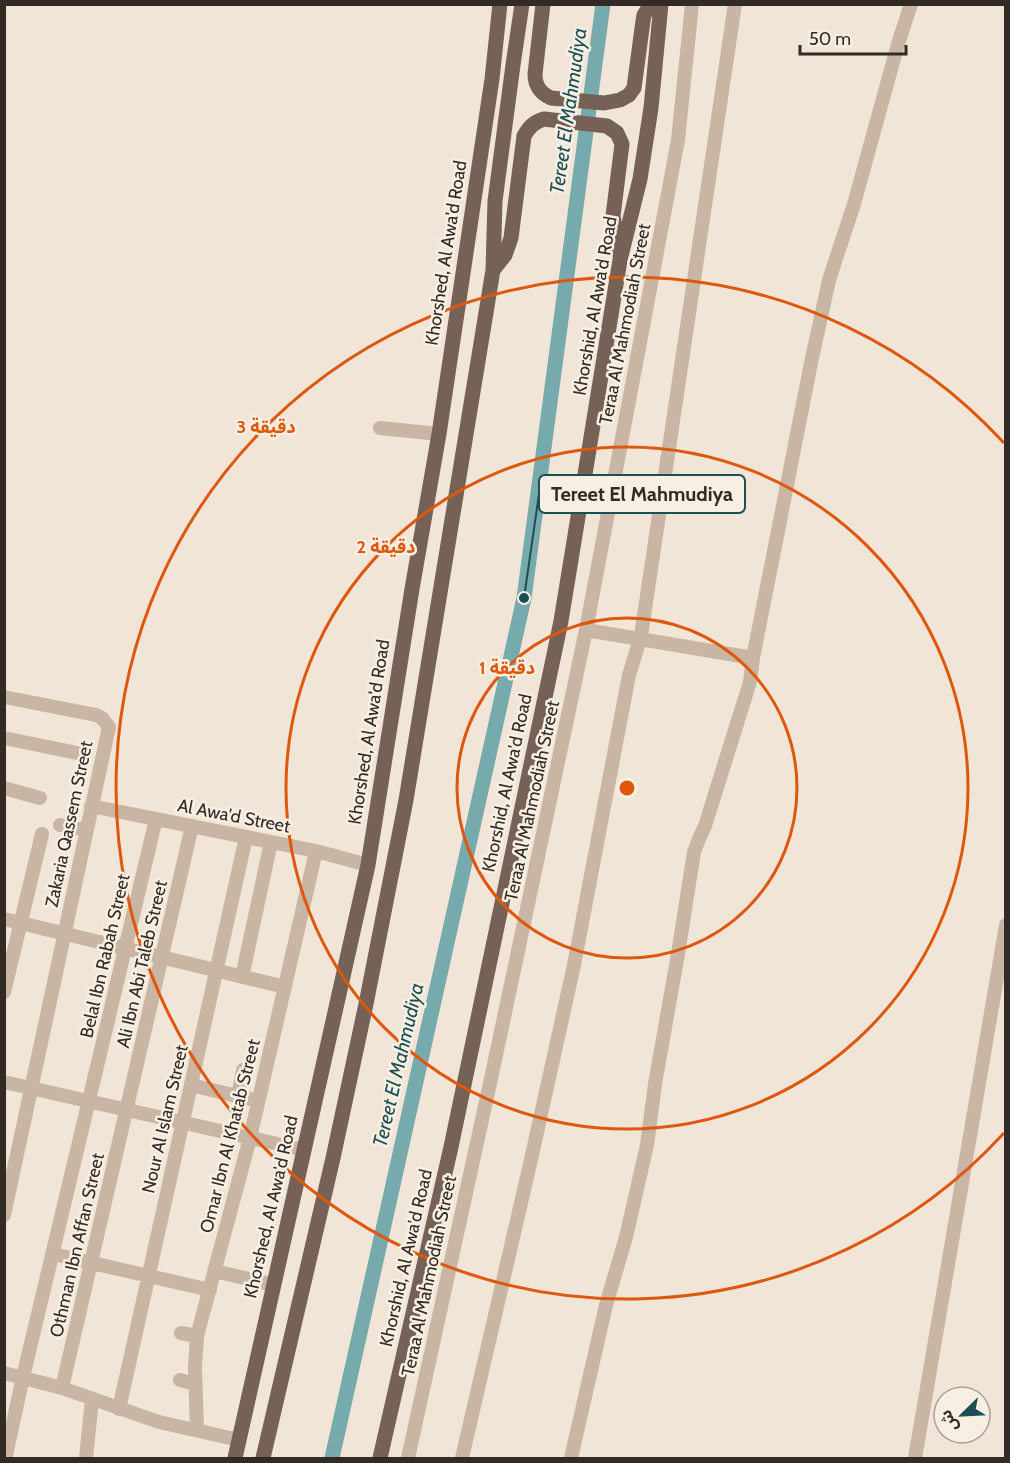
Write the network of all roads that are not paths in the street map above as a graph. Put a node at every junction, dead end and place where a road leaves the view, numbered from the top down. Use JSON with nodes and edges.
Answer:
{"nodes":[{"id":1,"x":500,"y":4,"type":"edge"},
{"id":2,"x":522,"y":4,"type":"edge"},
{"id":3,"x":543,"y":4,"type":"edge"},
{"id":4,"x":651,"y":4,"type":"edge"},
{"id":5,"x":661,"y":4,"type":"edge"},
{"id":6,"x":692,"y":4,"type":"edge"},
{"id":7,"x":735,"y":4,"type":"edge"},
{"id":8,"x":911,"y":4,"type":"edge"},
{"id":9,"x":620,"y":260,"type":"junction"},
{"id":10,"x":493,"y":270,"type":"junction"},
{"id":11,"x":380,"y":428,"type":"dead end"},
{"id":12,"x":439,"y":434,"type":"junction"},
{"id":13,"x":586,"y":630,"type":"junction"},
{"id":14,"x":640,"y":640,"type":"junction"},
{"id":15,"x":753,"y":658,"type":"junction"},
{"id":16,"x":4,"y":697,"type":"edge"},
{"id":17,"x":4,"y":738,"type":"edge"},
{"id":18,"x":82,"y":754,"type":"dead end"},
{"id":19,"x":4,"y":788,"type":"edge"},
{"id":20,"x":40,"y":798,"type":"dead end"},
{"id":21,"x":92,"y":806,"type":"junction"},
{"id":22,"x":156,"y":819,"type":"junction"},
{"id":23,"x":60,"y":825,"type":"dead end"},
{"id":24,"x":192,"y":826,"type":"junction"},
{"id":25,"x":86,"y":830,"type":"junction"},
{"id":26,"x":42,"y":834,"type":"dead end"},
{"id":27,"x":246,"y":837,"type":"junction"},
{"id":28,"x":271,"y":842,"type":"junction"},
{"id":29,"x":316,"y":851,"type":"junction"},
{"id":30,"x":368,"y":865,"type":"junction"},
{"id":31,"x":4,"y":919,"type":"edge"},
{"id":32,"x":20,"y":922,"type":"junction"},
{"id":33,"x":1005,"y":925,"type":"edge"},
{"id":34,"x":64,"y":933,"type":"junction"},
{"id":35,"x":125,"y":948,"type":"junction"},
{"id":36,"x":162,"y":957,"type":"junction"},
{"id":37,"x":217,"y":971,"type":"junction"},
{"id":38,"x":242,"y":977,"type":"junction"},
{"id":39,"x":285,"y":987,"type":"junction"},
{"id":40,"x":4,"y":992,"type":"edge"},
{"id":41,"x":243,"y":1070,"type":"dead end"},
{"id":42,"x":4,"y":1082,"type":"edge"},
{"id":43,"x":191,"y":1085,"type":"junction"},
{"id":44,"x":31,"y":1088,"type":"junction"},
{"id":45,"x":238,"y":1096,"type":"junction"},
{"id":46,"x":89,"y":1101,"type":"junction"},
{"id":47,"x":258,"y":1101,"type":"junction"},
{"id":48,"x":126,"y":1110,"type":"junction"},
{"id":49,"x":183,"y":1123,"type":"junction"},
{"id":50,"x":250,"y":1138,"type":"junction"},
{"id":51,"x":304,"y":1150,"type":"junction"},
{"id":52,"x":4,"y":1215,"type":"edge"},
{"id":53,"x":53,"y":1254,"type":"junction"},
{"id":54,"x":91,"y":1263,"type":"junction"},
{"id":55,"x":215,"y":1271,"type":"junction"},
{"id":56,"x":149,"y":1276,"type":"junction"},
{"id":57,"x":274,"y":1285,"type":"junction"},
{"id":58,"x":210,"y":1290,"type":"junction"},
{"id":59,"x":181,"y":1333,"type":"dead end"},
{"id":60,"x":197,"y":1336,"type":"junction"},
{"id":61,"x":4,"y":1373,"type":"edge"},
{"id":62,"x":23,"y":1377,"type":"junction"},
{"id":63,"x":180,"y":1380,"type":"dead end"},
{"id":64,"x":195,"y":1384,"type":"junction"},
{"id":65,"x":62,"y":1388,"type":"junction"},
{"id":66,"x":92,"y":1399,"type":"junction"},
{"id":67,"x":119,"y":1409,"type":"junction"},
{"id":68,"x":197,"y":1430,"type":"junction"},
{"id":69,"x":239,"y":1440,"type":"junction"},
{"id":70,"x":4,"y":1457,"type":"edge"},
{"id":71,"x":86,"y":1458,"type":"edge"},
{"id":72,"x":235,"y":1458,"type":"edge"},
{"id":73,"x":263,"y":1458,"type":"edge"},
{"id":74,"x":380,"y":1458,"type":"edge"},
{"id":75,"x":408,"y":1458,"type":"edge"},
{"id":76,"x":462,"y":1458,"type":"edge"},
{"id":77,"x":571,"y":1458,"type":"edge"},
{"id":78,"x":915,"y":1458,"type":"edge"}],
"edges":[{"from":1,"to":12,"type":"main road","name":"Khorshed, Al Awa'd Road"},
{"from":2,"to":10,"type":"main road"},
{"from":3,"to":4,"type":"main road"},
{"from":5,"to":9,"type":"main road","name":"Khorshid, Al Awa'd Road"},
{"from":6,"to":13,"type":"street","name":"Teraa Al Mahmodiah Street"},
{"from":7,"to":14,"type":"street"},
{"from":8,"to":15,"type":"street"},
{"from":9,"to":10,"type":"main road"},
{"from":9,"to":74,"type":"main road","name":"Khorshid, Al Awa'd Road"},
{"from":10,"to":73,"type":"main road"},
{"from":11,"to":12,"type":"street"},
{"from":12,"to":30,"type":"main road","name":"Khorshed, Al Awa'd Road"},
{"from":13,"to":14,"type":"street"},
{"from":13,"to":75,"type":"street","name":"Teraa Al Mahmodiah Street"},
{"from":14,"to":15,"type":"street"},
{"from":14,"to":76,"type":"street"},
{"from":15,"to":77,"type":"street"},
{"from":16,"to":21,"type":"street","name":"Zakaria Qassem Street"},
{"from":17,"to":18,"type":"street"},
{"from":19,"to":20,"type":"street"},
{"from":21,"to":22,"type":"street","name":"Al Awa'd Street"},
{"from":21,"to":25,"type":"street","name":"Zakaria Qassem Street"},
{"from":22,"to":24,"type":"street","name":"Al Awa'd Street"},
{"from":22,"to":35,"type":"street","name":"Belal Ibn Rabah Street"},
{"from":23,"to":25,"type":"street"},
{"from":24,"to":27,"type":"street","name":"Al Awa'd Street"},
{"from":24,"to":36,"type":"street","name":"Ali Ibn Abi Taleb Street"},
{"from":25,"to":34,"type":"street","name":"Zakaria Qassem Street"},
{"from":26,"to":32,"type":"street"},
{"from":27,"to":28,"type":"street","name":"Al Awa'd Street"},
{"from":27,"to":37,"type":"street","name":"Nour Al Islam Street"},
{"from":28,"to":29,"type":"street","name":"Al Awa'd Street"},
{"from":28,"to":38,"type":"street"},
{"from":29,"to":30,"type":"street","name":"Al Awa'd Street"},
{"from":29,"to":39,"type":"street","name":"Omar Ibn Al Khatab Street"},
{"from":30,"to":51,"type":"main road","name":"Khorshed, Al Awa'd Road"},
{"from":31,"to":32,"type":"street"},
{"from":32,"to":34,"type":"street"},
{"from":32,"to":40,"type":"street"},
{"from":33,"to":78,"type":"street"},
{"from":34,"to":35,"type":"street"},
{"from":34,"to":44,"type":"street","name":"Zakaria Qassem Street"},
{"from":35,"to":36,"type":"street"},
{"from":35,"to":46,"type":"street","name":"Belal Ibn Rabah Street"},
{"from":36,"to":37,"type":"street"},
{"from":36,"to":48,"type":"street","name":"Ali Ibn Abi Taleb Street"},
{"from":37,"to":38,"type":"street"},
{"from":37,"to":43,"type":"street","name":"Nour Al Islam Street"},
{"from":38,"to":39,"type":"street"},
{"from":39,"to":47,"type":"street","name":"Omar Ibn Al Khatab Street"},
{"from":41,"to":45,"type":"street"},
{"from":42,"to":44,"type":"street"},
{"from":43,"to":45,"type":"street"},
{"from":43,"to":49,"type":"street","name":"Nour Al Islam Street"},
{"from":44,"to":46,"type":"street"},
{"from":44,"to":52,"type":"street","name":"Zakaria Qassem Street"},
{"from":45,"to":47,"type":"street"},
{"from":46,"to":48,"type":"street"},
{"from":46,"to":53,"type":"street","name":"Belal Ibn Rabah Street"},
{"from":47,"to":50,"type":"street","name":"Omar Ibn Al Khatab Street"},
{"from":48,"to":49,"type":"street"},
{"from":48,"to":54,"type":"street","name":"Othman Ibn Affan Street"},
{"from":49,"to":50,"type":"street"},
{"from":49,"to":56,"type":"street","name":"Nour Al Islam Street"},
{"from":50,"to":51,"type":"street"},
{"from":50,"to":55,"type":"street","name":"Omar Ibn Al Khatab Street"},
{"from":51,"to":57,"type":"main road","name":"Khorshed, Al Awa'd Road"},
{"from":53,"to":54,"type":"street"},
{"from":53,"to":62,"type":"street","name":"Belal Ibn Rabah Street"},
{"from":54,"to":56,"type":"street"},
{"from":54,"to":65,"type":"street","name":"Othman Ibn Affan Street"},
{"from":55,"to":57,"type":"street"},
{"from":55,"to":58,"type":"street","name":"Omar Ibn Al Khatab Street"},
{"from":56,"to":58,"type":"street"},
{"from":56,"to":67,"type":"street","name":"Nour Al Islam Street"},
{"from":57,"to":69,"type":"main road","name":"Khorshed, Al Awa'd Road"},
{"from":58,"to":60,"type":"street","name":"Omar Ibn Al Khatab Street"},
{"from":59,"to":60,"type":"street"},
{"from":60,"to":64,"type":"street","name":"Omar Ibn Al Khatab Street"},
{"from":61,"to":62,"type":"street"},
{"from":62,"to":65,"type":"street"},
{"from":62,"to":70,"type":"street","name":"Belal Ibn Rabah Street"},
{"from":63,"to":64,"type":"street"},
{"from":64,"to":68,"type":"street","name":"Omar Ibn Al Khatab Street"},
{"from":65,"to":66,"type":"street"},
{"from":66,"to":67,"type":"street"},
{"from":66,"to":71,"type":"street"},
{"from":67,"to":68,"type":"street"},
{"from":68,"to":69,"type":"street"},
{"from":69,"to":72,"type":"main road","name":"Khorshed, Al Awa'd Road"}]}
